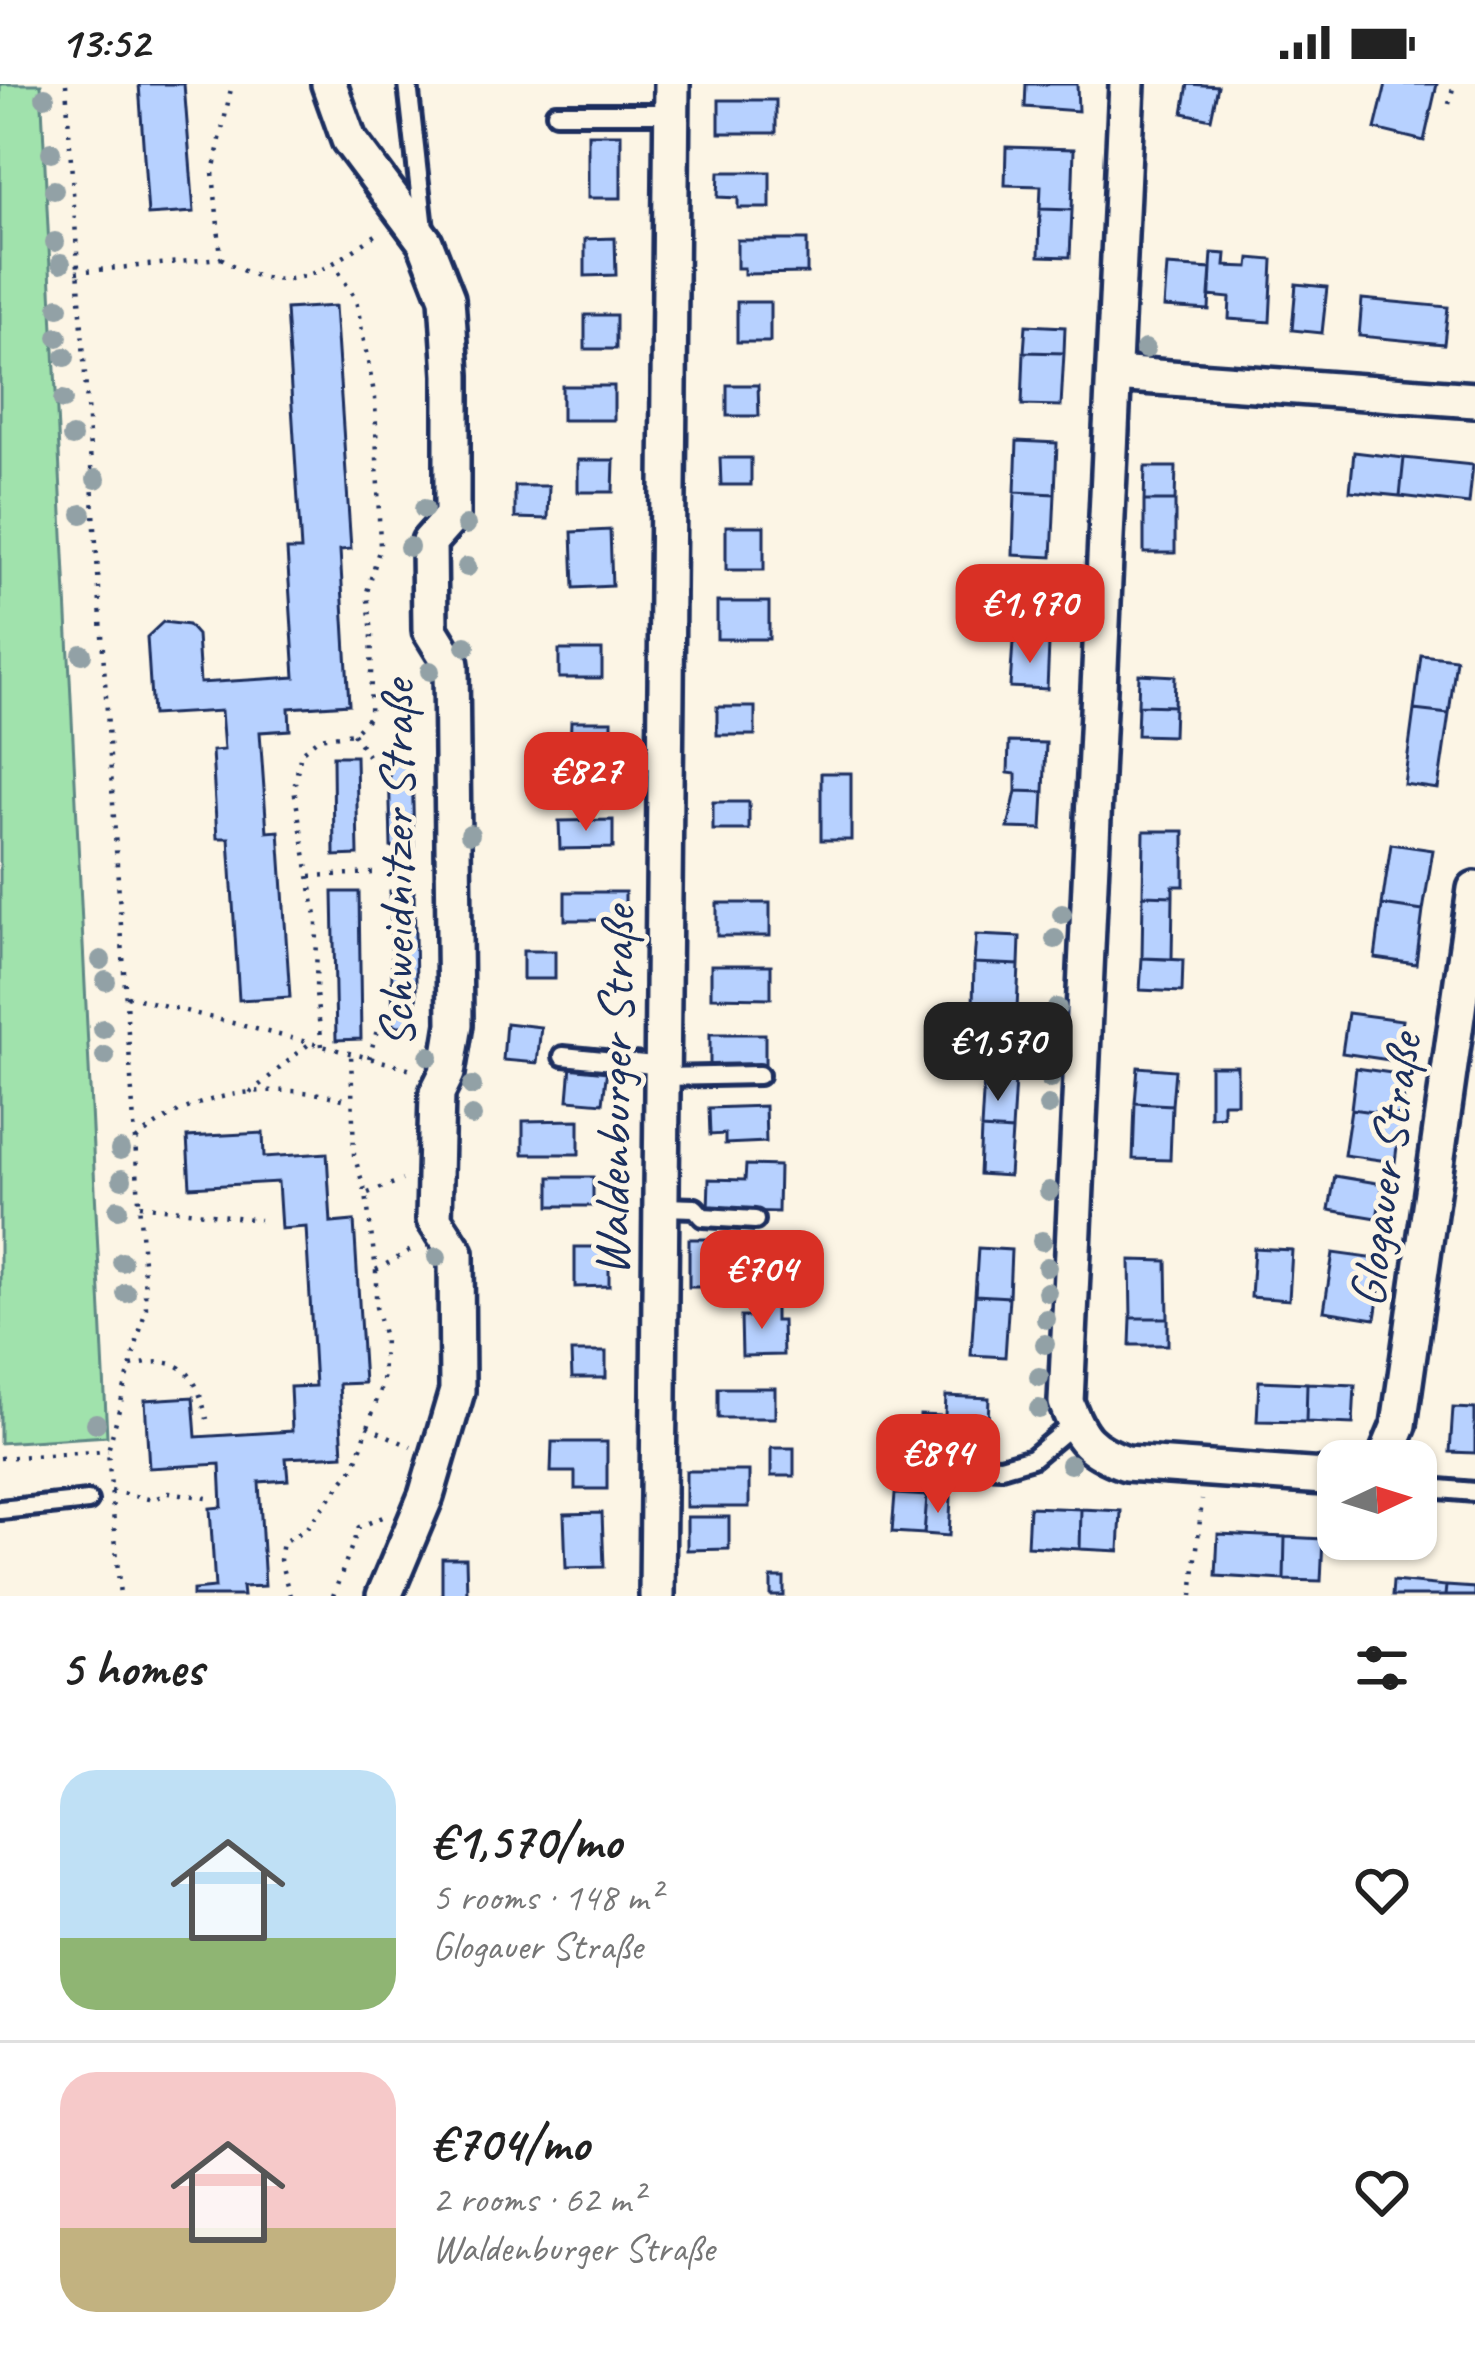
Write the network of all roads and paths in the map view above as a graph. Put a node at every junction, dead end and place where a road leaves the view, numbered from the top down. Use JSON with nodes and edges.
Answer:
{"nodes":[{"id":1,"x":66,"y":84,"type":"edge"},
{"id":2,"x":232,"y":84,"type":"edge"},
{"id":3,"x":329,"y":84,"type":"edge"},
{"id":4,"x":408,"y":84,"type":"edge"},
{"id":5,"x":1127,"y":84,"type":"edge"},
{"id":6,"x":1454,"y":84,"type":"edge"},
{"id":7,"x":672,"y":98,"type":"edge"},
{"id":8,"x":1449,"y":104,"type":"dead end"},
{"id":9,"x":556,"y":113,"type":"dead end"},
{"id":10,"x":404,"y":214,"type":"junction"},
{"id":11,"x":425,"y":242,"type":"junction"},
{"id":12,"x":220,"y":258,"type":"junction"},
{"id":13,"x":334,"y":264,"type":"junction"},
{"id":14,"x":76,"y":272,"type":"junction"},
{"id":15,"x":1114,"y":374,"type":"junction"},
{"id":16,"x":1475,"y":400,"type":"edge"},
{"id":17,"x":353,"y":733,"type":"junction"},
{"id":18,"x":375,"y":766,"type":"dead end"},
{"id":19,"x":375,"y":873,"type":"dead end"},
{"id":20,"x":310,"y":876,"type":"junction"},
{"id":21,"x":1475,"y":889,"type":"edge"},
{"id":22,"x":127,"y":996,"type":"junction"},
{"id":23,"x":377,"y":1030,"type":"dead end"},
{"id":24,"x":310,"y":1043,"type":"junction"},
{"id":25,"x":322,"y":1046,"type":"junction"},
{"id":26,"x":351,"y":1053,"type":"junction"},
{"id":27,"x":563,"y":1056,"type":"dead end"},
{"id":28,"x":369,"y":1058,"type":"junction"},
{"id":29,"x":665,"y":1071,"type":"junction"},
{"id":30,"x":447,"y":1073,"type":"junction"},
{"id":31,"x":759,"y":1075,"type":"dead end"},
{"id":32,"x":249,"y":1094,"type":"junction"},
{"id":33,"x":350,"y":1101,"type":"junction"},
{"id":34,"x":136,"y":1139,"type":"junction"},
{"id":35,"x":408,"y":1192,"type":"dead end"},
{"id":36,"x":366,"y":1194,"type":"junction"},
{"id":37,"x":140,"y":1205,"type":"junction"},
{"id":38,"x":664,"y":1207,"type":"junction"},
{"id":39,"x":260,"y":1220,"type":"dead end"},
{"id":40,"x":755,"y":1220,"type":"dead end"},
{"id":41,"x":424,"y":1262,"type":"dead end"},
{"id":42,"x":376,"y":1270,"type":"junction"},
{"id":43,"x":131,"y":1366,"type":"junction"},
{"id":44,"x":207,"y":1419,"type":"dead end"},
{"id":45,"x":1074,"y":1423,"type":"junction"},
{"id":46,"x":367,"y":1425,"type":"junction"},
{"id":47,"x":1393,"y":1440,"type":"edge"},
{"id":48,"x":108,"y":1451,"type":"junction"},
{"id":49,"x":422,"y":1452,"type":"dead end"},
{"id":50,"x":0,"y":1458,"type":"edge"},
{"id":51,"x":893,"y":1462,"type":"dead end"},
{"id":52,"x":1204,"y":1469,"type":"junction"},
{"id":53,"x":1317,"y":1477,"type":"edge"},
{"id":54,"x":1437,"y":1489,"type":"edge"},
{"id":55,"x":112,"y":1491,"type":"junction"},
{"id":56,"x":1475,"y":1492,"type":"edge"},
{"id":57,"x":207,"y":1498,"type":"dead end"},
{"id":58,"x":88,"y":1501,"type":"dead end"},
{"id":59,"x":0,"y":1510,"type":"edge"},
{"id":60,"x":394,"y":1512,"type":"dead end"},
{"id":61,"x":120,"y":1596,"type":"edge"},
{"id":62,"x":290,"y":1596,"type":"edge"},
{"id":63,"x":333,"y":1596,"type":"edge"},
{"id":64,"x":384,"y":1596,"type":"edge"},
{"id":65,"x":657,"y":1596,"type":"edge"},
{"id":66,"x":1192,"y":1596,"type":"edge"}],
"edges":[{"from":1,"to":14,"type":"path"},
{"from":2,"to":12,"type":"path"},
{"from":3,"to":10,"type":"street","name":"Schweidnitzer Straße"},
{"from":4,"to":11,"type":"lane"},
{"from":5,"to":15,"type":"street"},
{"from":6,"to":8,"type":"path"},
{"from":7,"to":9,"type":"lane"},
{"from":7,"to":29,"type":"street","name":"Waldenburger Straße"},
{"from":10,"to":11,"type":"street","name":"Schweidnitzer Straße"},
{"from":10,"to":13,"type":"path"},
{"from":11,"to":30,"type":"street","name":"Schweidnitzer Straße"},
{"from":12,"to":13,"type":"path"},
{"from":12,"to":14,"type":"path"},
{"from":13,"to":17,"type":"path"},
{"from":14,"to":22,"type":"path"},
{"from":15,"to":16,"type":"street"},
{"from":15,"to":45,"type":"street"},
{"from":17,"to":18,"type":"path"},
{"from":17,"to":20,"type":"path"},
{"from":19,"to":20,"type":"path"},
{"from":20,"to":25,"type":"path"},
{"from":21,"to":47,"type":"street","name":"Glogauer Straße"},
{"from":22,"to":24,"type":"path"},
{"from":22,"to":34,"type":"path"},
{"from":23,"to":28,"type":"path"},
{"from":24,"to":25,"type":"path"},
{"from":24,"to":32,"type":"path"},
{"from":25,"to":26,"type":"path"},
{"from":26,"to":28,"type":"path"},
{"from":26,"to":33,"type":"path"},
{"from":27,"to":29,"type":"lane"},
{"from":28,"to":30,"type":"path"},
{"from":29,"to":31,"type":"lane"},
{"from":29,"to":38,"type":"street","name":"Waldenburger Straße"},
{"from":30,"to":64,"type":"street","name":"Schweidnitzer Straße"},
{"from":32,"to":33,"type":"path"},
{"from":32,"to":34,"type":"path"},
{"from":33,"to":36,"type":"path"},
{"from":34,"to":37,"type":"path"},
{"from":35,"to":36,"type":"path"},
{"from":36,"to":42,"type":"path"},
{"from":37,"to":39,"type":"path"},
{"from":37,"to":43,"type":"path"},
{"from":38,"to":40,"type":"lane"},
{"from":38,"to":65,"type":"street","name":"Waldenburger Straße"},
{"from":41,"to":42,"type":"path"},
{"from":42,"to":46,"type":"path"},
{"from":43,"to":44,"type":"path"},
{"from":43,"to":48,"type":"path"},
{"from":45,"to":51,"type":"lane"},
{"from":45,"to":52,"type":"street"},
{"from":46,"to":49,"type":"path"},
{"from":46,"to":62,"type":"path"},
{"from":48,"to":50,"type":"path"},
{"from":48,"to":55,"type":"path"},
{"from":52,"to":53,"type":"street"},
{"from":52,"to":66,"type":"path"},
{"from":54,"to":56,"type":"lane"},
{"from":55,"to":57,"type":"path"},
{"from":55,"to":61,"type":"path"},
{"from":58,"to":59,"type":"lane"},
{"from":60,"to":63,"type":"path"}]}
